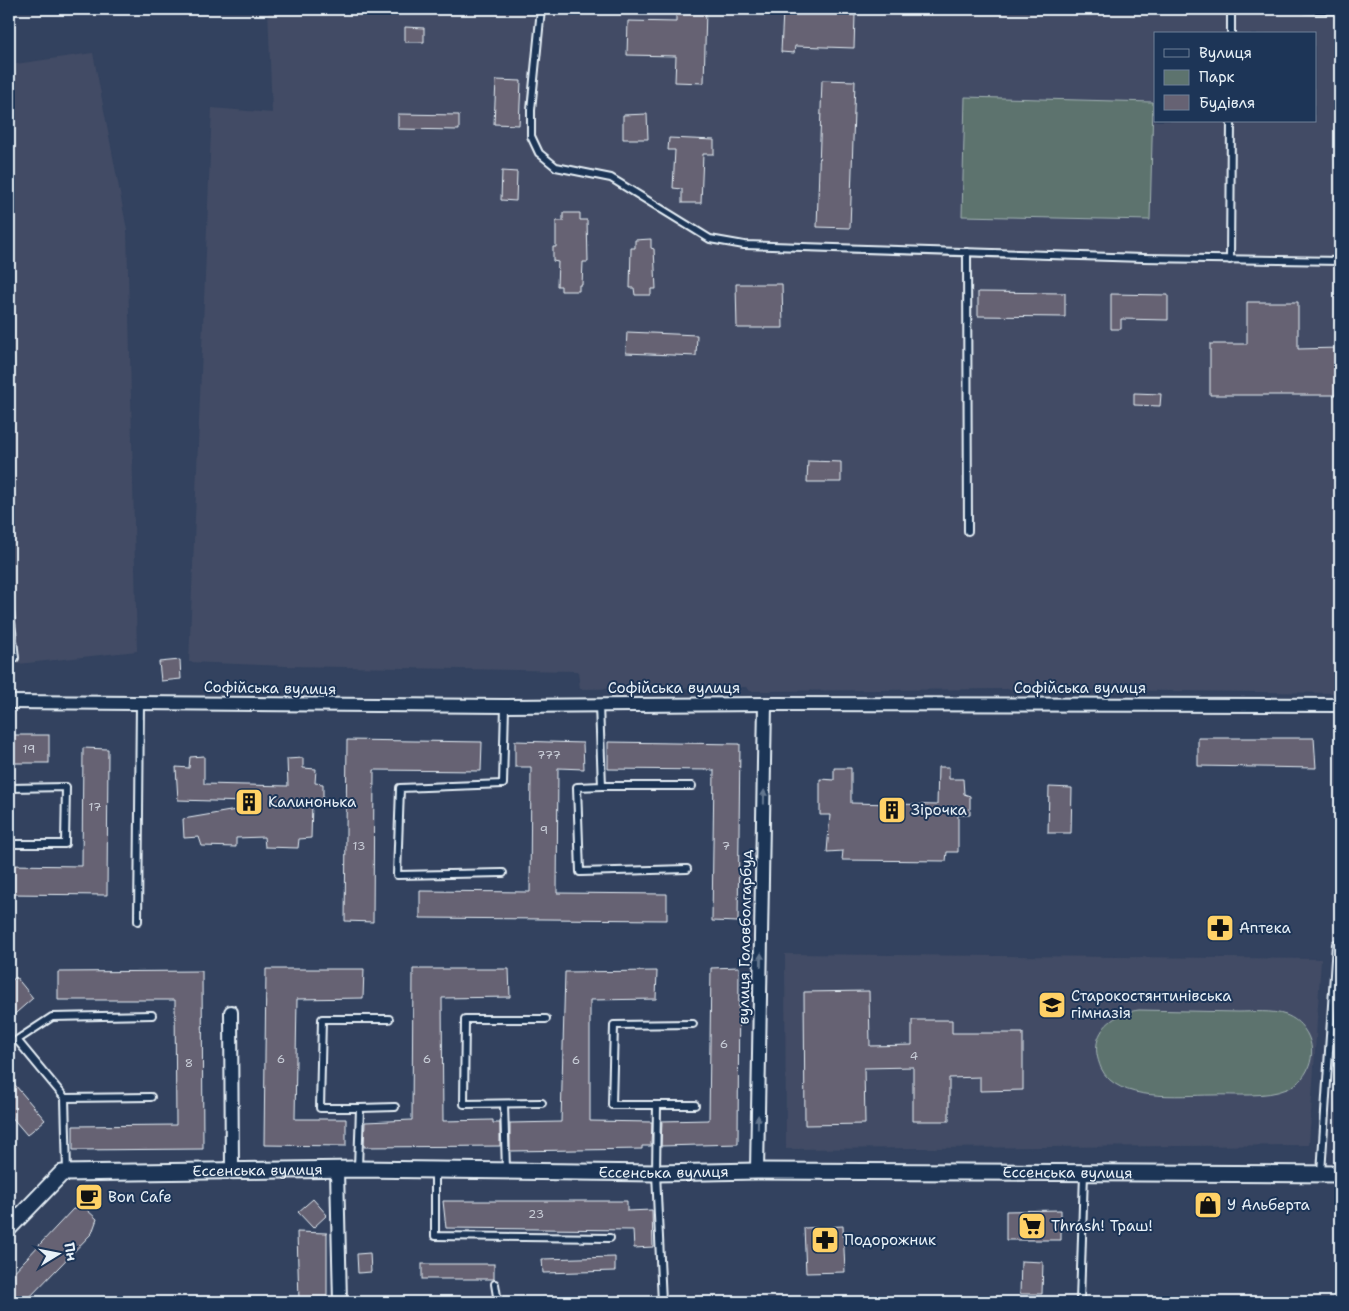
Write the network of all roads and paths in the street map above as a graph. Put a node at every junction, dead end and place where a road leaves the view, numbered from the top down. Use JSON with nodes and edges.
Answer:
{"nodes":[{"id":1,"x":541,"y":9,"type":"edge"},
{"id":2,"x":1232,"y":9,"type":"edge"},
{"id":3,"x":1306,"y":9,"type":"edge"},
{"id":4,"x":1340,"y":10,"type":"edge"},
{"id":5,"x":1231,"y":32,"type":"edge"},
{"id":6,"x":1231,"y":122,"type":"edge"},
{"id":7,"x":967,"y":252,"type":"junction"},
{"id":8,"x":1230,"y":260,"type":"junction"},
{"id":9,"x":1340,"y":261,"type":"edge"},
{"id":10,"x":968,"y":531,"type":"dead end"},
{"id":11,"x":9,"y":604,"type":"edge"},
{"id":12,"x":15,"y":658,"type":"dead end"},
{"id":13,"x":9,"y":702,"type":"edge"},
{"id":14,"x":140,"y":703,"type":"junction"},
{"id":15,"x":599,"y":704,"type":"junction"},
{"id":16,"x":765,"y":704,"type":"junction"},
{"id":17,"x":1340,"y":705,"type":"edge"},
{"id":18,"x":505,"y":706,"type":"junction"},
{"id":19,"x":602,"y":786,"type":"junction"},
{"id":20,"x":692,"y":786,"type":"dead end"},
{"id":21,"x":9,"y":788,"type":"edge"},
{"id":22,"x":9,"y":844,"type":"edge"},
{"id":23,"x":687,"y":869,"type":"dead end"},
{"id":24,"x":503,"y":873,"type":"dead end"},
{"id":25,"x":138,"y":921,"type":"dead end"},
{"id":26,"x":1336,"y":944,"type":"dead end"},
{"id":27,"x":231,"y":1012,"type":"dead end"},
{"id":28,"x":152,"y":1015,"type":"dead end"},
{"id":29,"x":389,"y":1019,"type":"dead end"},
{"id":30,"x":546,"y":1019,"type":"dead end"},
{"id":31,"x":693,"y":1024,"type":"dead end"},
{"id":32,"x":152,"y":1097,"type":"dead end"},
{"id":33,"x":65,"y":1098,"type":"junction"},
{"id":34,"x":542,"y":1103,"type":"dead end"},
{"id":35,"x":504,"y":1104,"type":"junction"},
{"id":36,"x":657,"y":1105,"type":"junction"},
{"id":37,"x":695,"y":1105,"type":"dead end"},
{"id":38,"x":395,"y":1107,"type":"dead end"},
{"id":39,"x":360,"y":1108,"type":"junction"},
{"id":40,"x":358,"y":1169,"type":"junction"},
{"id":41,"x":337,"y":1170,"type":"junction"},
{"id":42,"x":435,"y":1170,"type":"junction"},
{"id":43,"x":506,"y":1170,"type":"junction"},
{"id":44,"x":232,"y":1171,"type":"junction"},
{"id":45,"x":757,"y":1171,"type":"junction"},
{"id":46,"x":1084,"y":1171,"type":"junction"},
{"id":47,"x":67,"y":1173,"type":"junction"},
{"id":48,"x":656,"y":1173,"type":"junction"},
{"id":49,"x":1321,"y":1173,"type":"junction"},
{"id":50,"x":1340,"y":1174,"type":"edge"},
{"id":51,"x":11,"y":1219,"type":"edge"},
{"id":52,"x":610,"y":1238,"type":"dead end"},
{"id":53,"x":495,"y":1284,"type":"dead end"},
{"id":54,"x":340,"y":1302,"type":"edge"},
{"id":55,"x":498,"y":1302,"type":"edge"},
{"id":56,"x":662,"y":1302,"type":"edge"},
{"id":57,"x":1080,"y":1302,"type":"edge"}],
"edges":[{"from":1,"to":7,"type":"lane"},
{"from":2,"to":5,"type":"lane"},
{"from":3,"to":4,"type":"lane"},
{"from":6,"to":8,"type":"lane"},
{"from":7,"to":8,"type":"lane"},
{"from":7,"to":10,"type":"lane"},
{"from":8,"to":9,"type":"lane"},
{"from":11,"to":12,"type":"lane"},
{"from":13,"to":14,"type":"street","name":"Софійська вулиця"},
{"from":14,"to":18,"type":"street","name":"Софійська вулиця"},
{"from":14,"to":25,"type":"lane"},
{"from":15,"to":16,"type":"street","name":"Софійська вулиця"},
{"from":15,"to":18,"type":"street","name":"Софійська вулиця"},
{"from":15,"to":19,"type":"lane"},
{"from":16,"to":17,"type":"street","name":"Софійська вулиця"},
{"from":45,"to":16,"type":"street","name":"вулиця Головболгарбуд","one_way":true},
{"from":18,"to":24,"type":"lane"},
{"from":19,"to":20,"type":"lane"},
{"from":19,"to":23,"type":"lane"},
{"from":21,"to":22,"type":"lane"},
{"from":26,"to":49,"type":"lane"},
{"from":27,"to":44,"type":"street"},
{"from":28,"to":33,"type":"lane"},
{"from":29,"to":39,"type":"lane"},
{"from":30,"to":35,"type":"lane"},
{"from":31,"to":36,"type":"lane"},
{"from":32,"to":33,"type":"lane"},
{"from":33,"to":47,"type":"lane"},
{"from":34,"to":35,"type":"lane"},
{"from":35,"to":43,"type":"lane"},
{"from":36,"to":37,"type":"lane"},
{"from":36,"to":48,"type":"lane"},
{"from":38,"to":39,"type":"lane"},
{"from":39,"to":40,"type":"lane"},
{"from":40,"to":41,"type":"street","name":"Ессенська вулиця"},
{"from":40,"to":42,"type":"street","name":"Ессенська вулиця"},
{"from":41,"to":44,"type":"street","name":"Ессенська вулиця"},
{"from":41,"to":54,"type":"street"},
{"from":42,"to":43,"type":"street","name":"Ессенська вулиця"},
{"from":42,"to":52,"type":"lane"},
{"from":43,"to":48,"type":"street","name":"Ессенська вулиця"},
{"from":44,"to":47,"type":"street","name":"Ессенська вулиця"},
{"from":45,"to":46,"type":"street","name":"Ессенська вулиця"},
{"from":45,"to":48,"type":"street","name":"Ессенська вулиця"},
{"from":46,"to":49,"type":"street","name":"Ессенська вулиця"},
{"from":46,"to":57,"type":"lane"},
{"from":47,"to":51,"type":"street"},
{"from":48,"to":56,"type":"lane"},
{"from":49,"to":50,"type":"street","name":"Ессенська вулиця"},
{"from":53,"to":55,"type":"lane"}]}
